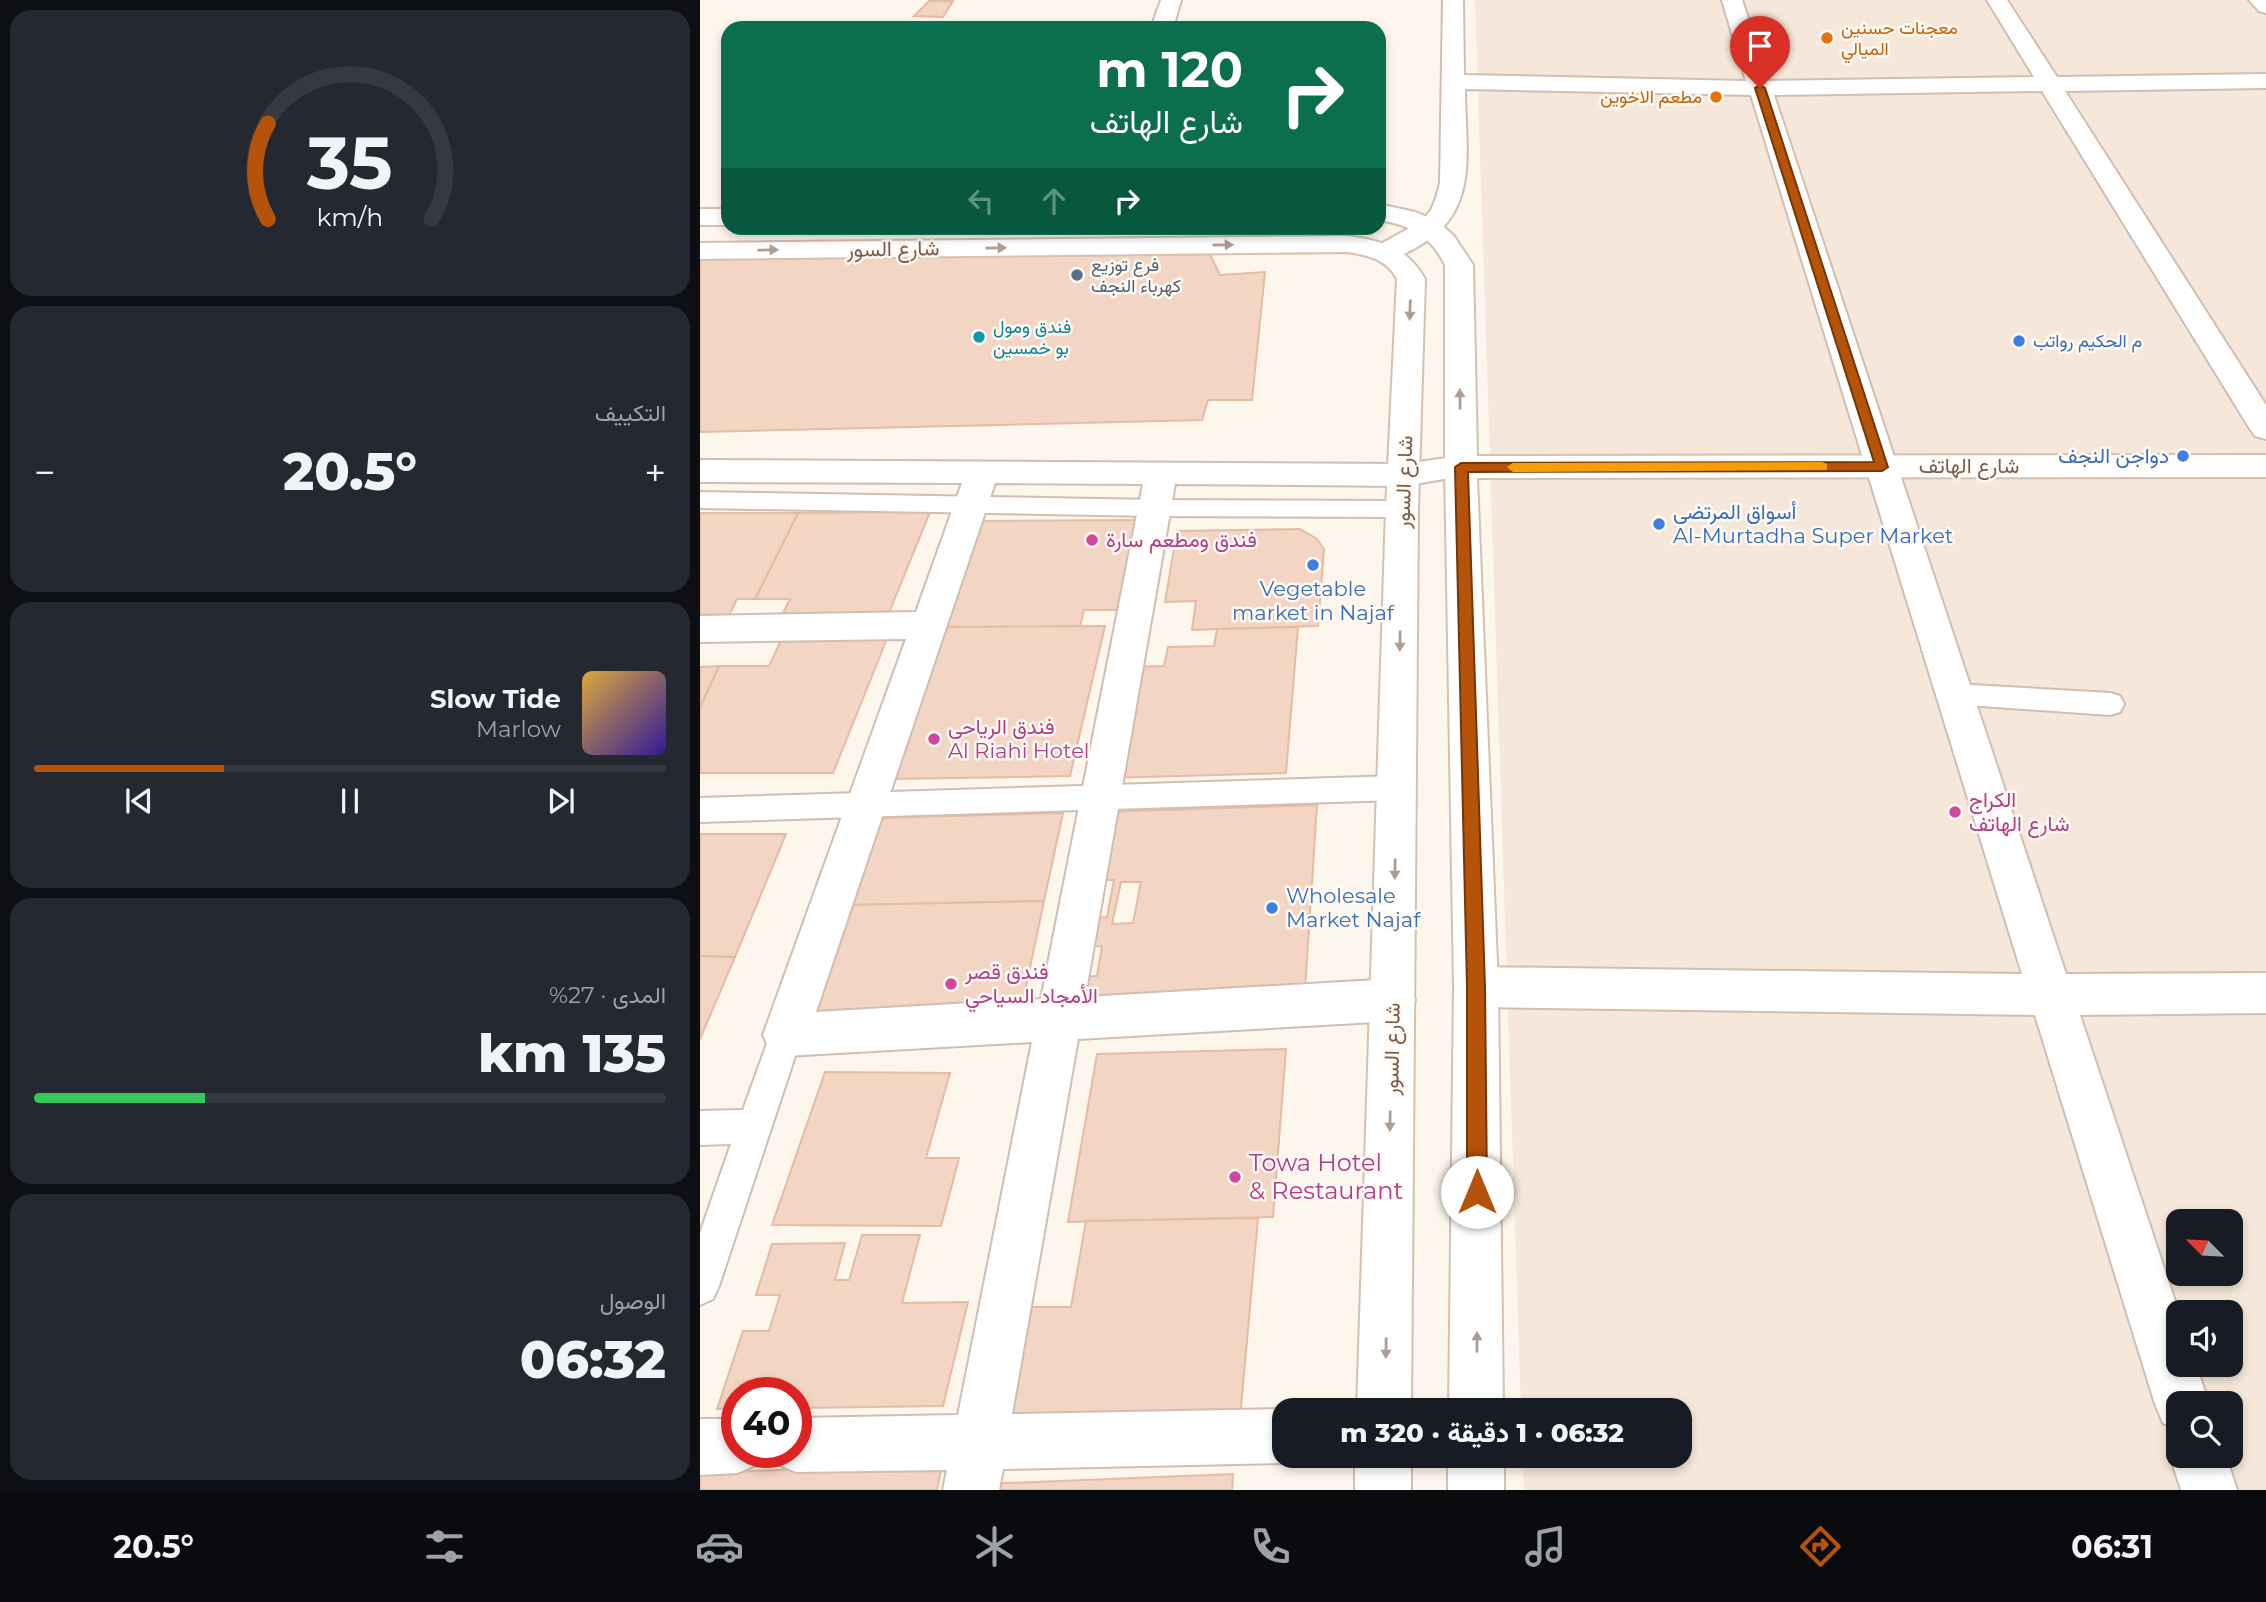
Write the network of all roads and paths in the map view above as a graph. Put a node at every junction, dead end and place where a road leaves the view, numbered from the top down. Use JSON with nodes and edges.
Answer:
{"nodes":[{"id":1,"x":1171,"y":0,"type":"edge"},
{"id":2,"x":1453,"y":0,"type":"edge"},
{"id":3,"x":1732,"y":0,"type":"edge"},
{"id":4,"x":1997,"y":0,"type":"edge"},
{"id":5,"x":2259,"y":0,"type":"edge"},
{"id":6,"x":2266,"y":7,"type":"edge"},
{"id":7,"x":1164,"y":21,"type":"edge"},
{"id":8,"x":2266,"y":81,"type":"edge"},
{"id":9,"x":1453,"y":82,"type":"junction"},
{"id":10,"x":2050,"y":83,"type":"junction"},
{"id":11,"x":1760,"y":88,"type":"junction"},
{"id":12,"x":1386,"y":213,"type":"edge"},
{"id":13,"x":700,"y":217,"type":"edge"},
{"id":14,"x":721,"y":217,"type":"edge"},
{"id":15,"x":1431,"y":228,"type":"junction"},
{"id":16,"x":700,"y":251,"type":"edge"},
{"id":17,"x":1387,"y":252,"type":"junction"},
{"id":18,"x":2266,"y":429,"type":"edge"},
{"id":19,"x":2266,"y":466,"type":"edge"},
{"id":20,"x":1461,"y":467,"type":"junction"},
{"id":21,"x":1882,"y":467,"type":"junction"},
{"id":22,"x":700,"y":471,"type":"edge"},
{"id":23,"x":976,"y":489,"type":"junction"},
{"id":24,"x":1158,"y":491,"type":"junction"},
{"id":25,"x":1403,"y":492,"type":"junction"},
{"id":26,"x":700,"y":500,"type":"edge"},
{"id":27,"x":929,"y":625,"type":"junction"},
{"id":28,"x":700,"y":629,"type":"edge"},
{"id":29,"x":1954,"y":694,"type":"junction"},
{"id":30,"x":2110,"y":704,"type":"dead end"},
{"id":31,"x":1397,"y":788,"type":"junction"},
{"id":32,"x":1100,"y":796,"type":"junction"},
{"id":33,"x":867,"y":804,"type":"junction"},
{"id":34,"x":700,"y":810,"type":"edge"},
{"id":35,"x":1476,"y":987,"type":"junction"},
{"id":36,"x":2266,"y":993,"type":"edge"},
{"id":37,"x":2051,"y":995,"type":"junction"},
{"id":38,"x":1393,"y":1000,"type":"junction"},
{"id":39,"x":1059,"y":1019,"type":"junction"},
{"id":40,"x":786,"y":1035,"type":"junction"},
{"id":41,"x":754,"y":1127,"type":"junction"},
{"id":42,"x":700,"y":1128,"type":"edge"},
{"id":43,"x":700,"y":1286,"type":"edge"},
{"id":44,"x":2178,"y":1391,"type":"edge"},
{"id":45,"x":1384,"y":1398,"type":"edge"},
{"id":46,"x":1476,"y":1398,"type":"edge"},
{"id":47,"x":1272,"y":1437,"type":"edge"},
{"id":48,"x":721,"y":1446,"type":"edge"},
{"id":49,"x":700,"y":1447,"type":"edge"},
{"id":50,"x":812,"y":1447,"type":"edge"},
{"id":51,"x":975,"y":1466,"type":"edge"},
{"id":52,"x":1384,"y":1468,"type":"edge"},
{"id":53,"x":1476,"y":1468,"type":"edge"},
{"id":54,"x":2202,"y":1468,"type":"edge"},
{"id":55,"x":1383,"y":1490,"type":"edge"},
{"id":56,"x":1476,"y":1490,"type":"edge"},
{"id":57,"x":2209,"y":1490,"type":"edge"}],
"edges":[{"from":1,"to":7,"type":"street"},
{"from":2,"to":9,"type":"street"},
{"from":3,"to":11,"type":"street"},
{"from":4,"to":10,"type":"street"},
{"from":5,"to":6,"type":"street"},
{"from":8,"to":10,"type":"street"},
{"from":9,"to":11,"type":"street"},
{"from":9,"to":15,"type":"street"},
{"from":10,"to":11,"type":"street"},
{"from":10,"to":18,"type":"street"},
{"from":11,"to":21,"type":"street"},
{"from":12,"to":15,"type":"street"},
{"from":13,"to":14,"type":"street"},
{"from":15,"to":17,"type":"street"},
{"from":20,"to":15,"type":"street","one_way":true},
{"from":16,"to":17,"type":"street","name":"شارع السور","one_way":true},
{"from":17,"to":25,"type":"street","name":"شارع السور","one_way":true},
{"from":19,"to":21,"type":"street","name":"شارع الهاتف"},
{"from":20,"to":21,"type":"street","name":"شارع الهاتف"},
{"from":20,"to":25,"type":"street","name":"شارع الهاتف"},
{"from":20,"to":35,"type":"street"},
{"from":21,"to":29,"type":"street"},
{"from":22,"to":23,"type":"street","name":"شارع الهاتف"},
{"from":23,"to":24,"type":"street","name":"شارع الهاتف"},
{"from":23,"to":26,"type":"lane"},
{"from":23,"to":27,"type":"street"},
{"from":24,"to":25,"type":"street","name":"شارع الهاتف"},
{"from":24,"to":32,"type":"street"},
{"from":25,"to":31,"type":"street","name":"شارع السور","one_way":true},
{"from":27,"to":28,"type":"street"},
{"from":27,"to":33,"type":"street"},
{"from":29,"to":30,"type":"lane"},
{"from":29,"to":37,"type":"street"},
{"from":31,"to":32,"type":"lane"},
{"from":31,"to":38,"type":"street","name":"شارع السور","one_way":true},
{"from":32,"to":33,"type":"lane"},
{"from":32,"to":39,"type":"street"},
{"from":33,"to":34,"type":"lane"},
{"from":33,"to":40,"type":"street"},
{"from":35,"to":37,"type":"street"},
{"from":46,"to":35,"type":"street","one_way":true},
{"from":36,"to":37,"type":"street"},
{"from":37,"to":44,"type":"street"},
{"from":38,"to":39,"type":"street"},
{"from":38,"to":45,"type":"street","name":"شارع السور","one_way":true},
{"from":39,"to":40,"type":"street"},
{"from":39,"to":51,"type":"street"},
{"from":40,"to":41,"type":"lane"},
{"from":41,"to":42,"type":"lane"},
{"from":41,"to":43,"type":"lane"},
{"from":47,"to":51,"type":"street"},
{"from":48,"to":49,"type":"street"},
{"from":50,"to":51,"type":"street"},
{"from":52,"to":55,"type":"street"},
{"from":53,"to":56,"type":"street"},
{"from":54,"to":57,"type":"street"}]}
